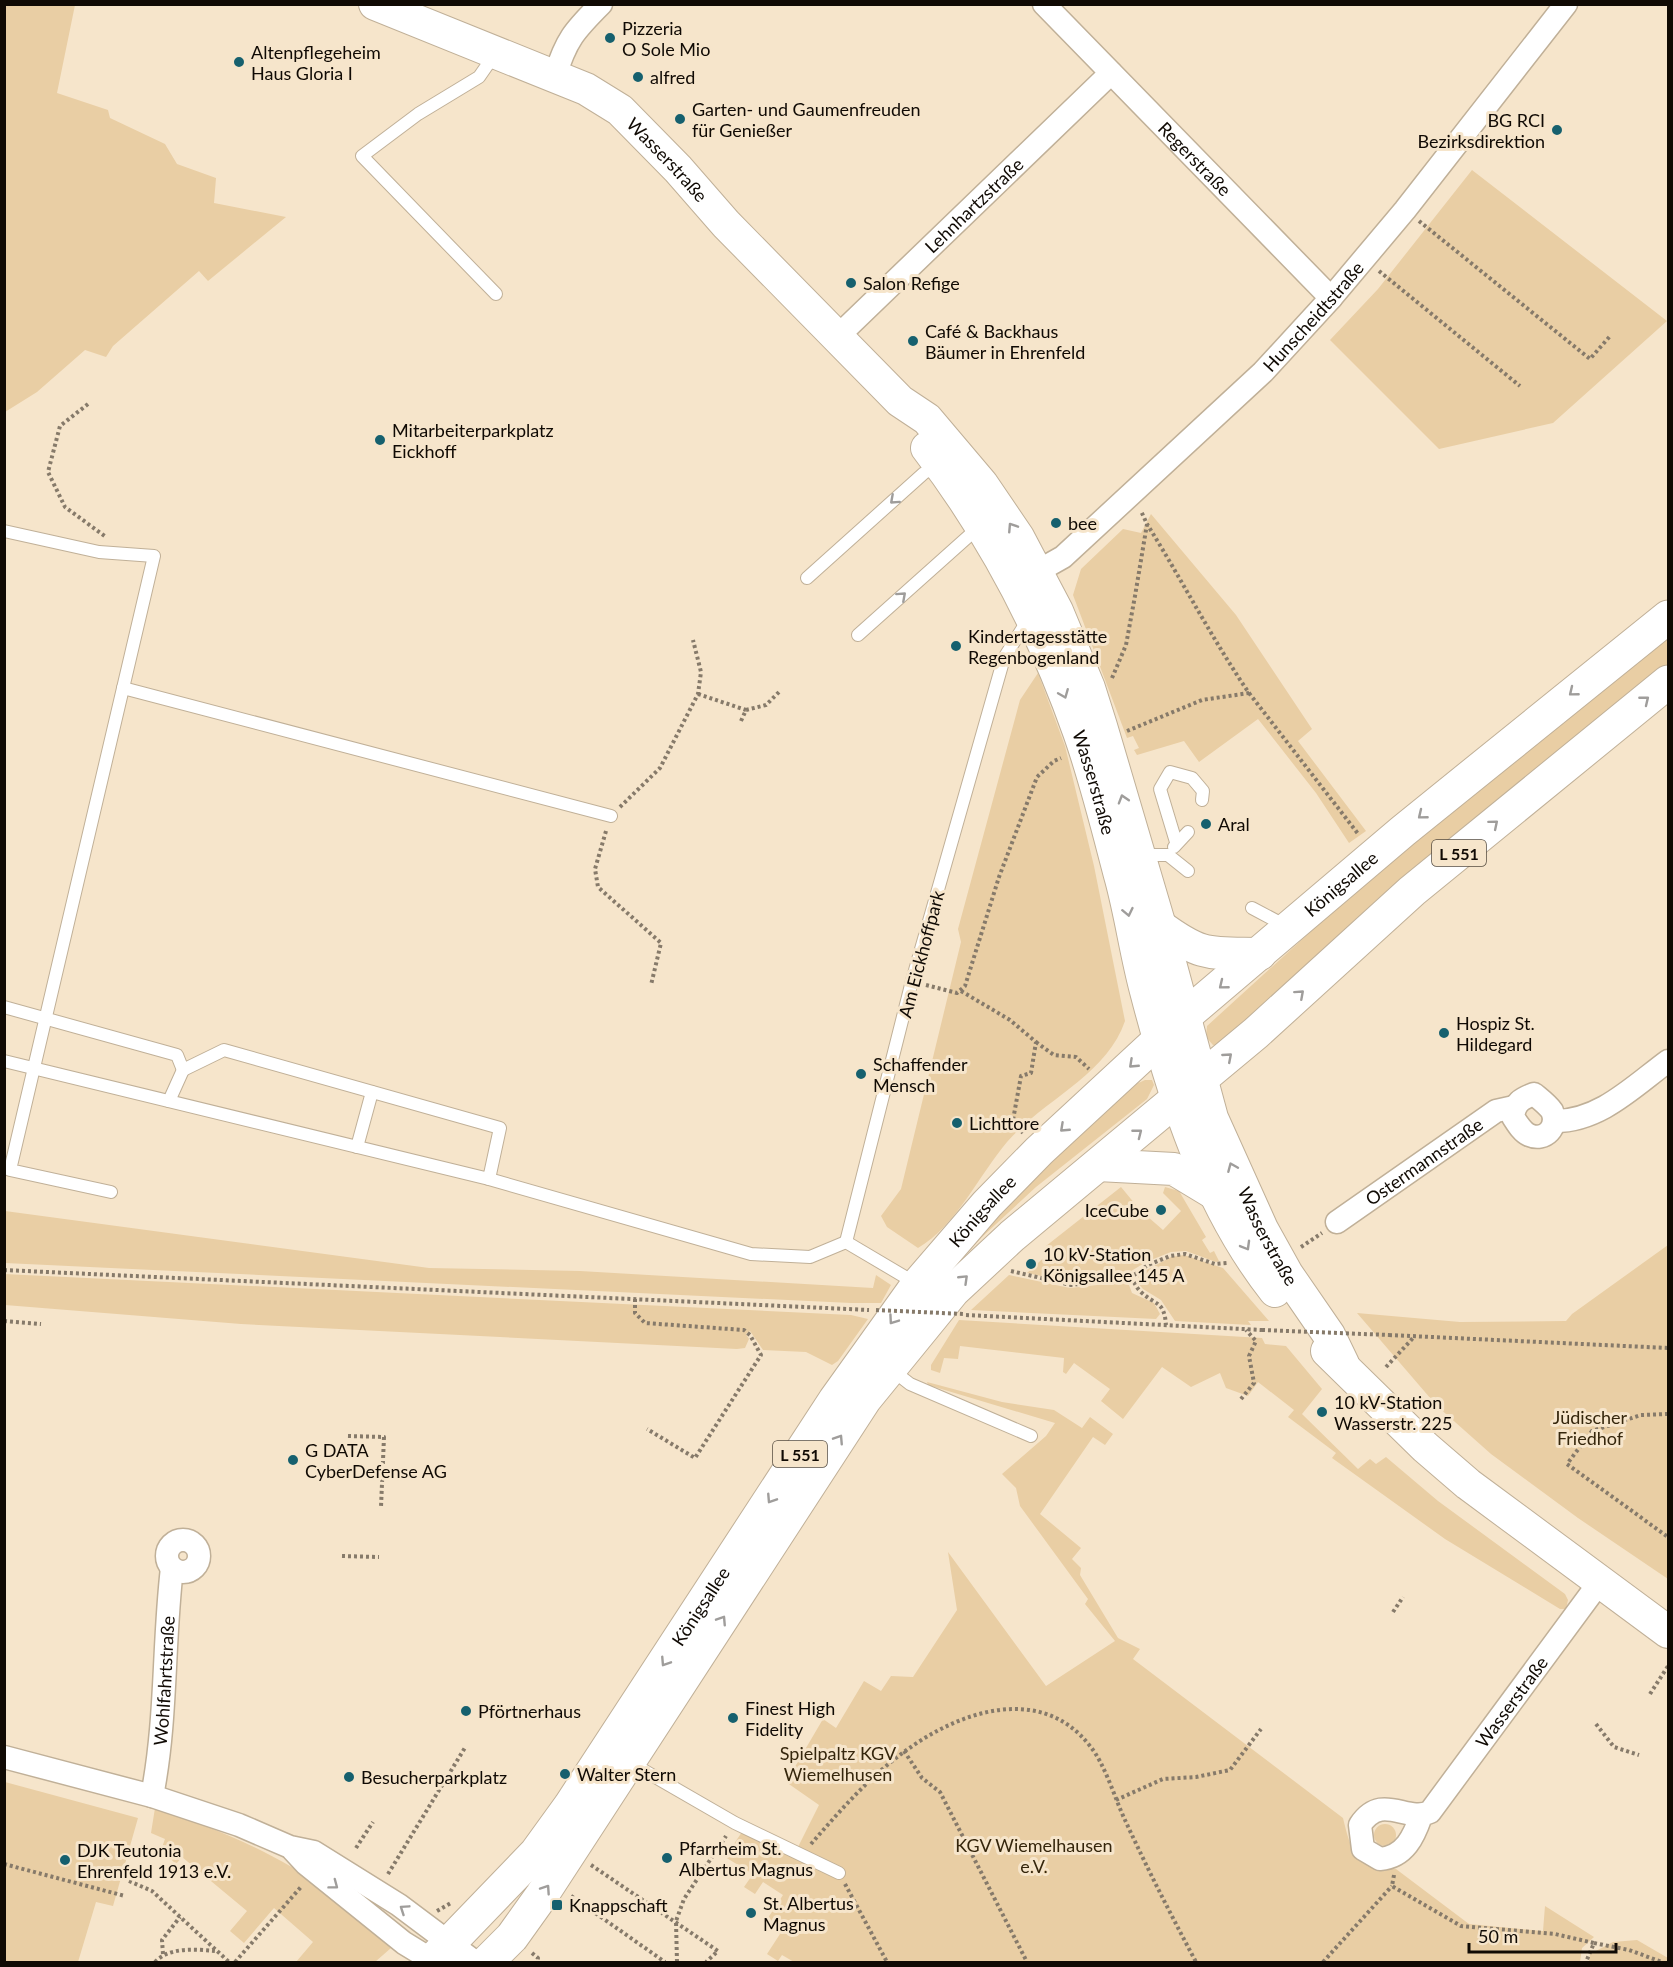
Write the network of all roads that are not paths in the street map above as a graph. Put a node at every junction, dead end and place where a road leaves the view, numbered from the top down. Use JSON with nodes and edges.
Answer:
{"nodes":[{"id":1,"x":375,"y":4,"type":"edge"},
{"id":2,"x":601,"y":4,"type":"edge"},
{"id":3,"x":1566,"y":4,"type":"edge"},
{"id":4,"x":1058,"y":9,"type":"edge"},
{"id":5,"x":496,"y":53,"type":"junction"},
{"id":6,"x":1111,"y":73,"type":"junction"},
{"id":7,"x":555,"y":76,"type":"junction"},
{"id":8,"x":496,"y":294,"type":"dead end"},
{"id":9,"x":1331,"y":298,"type":"junction"},
{"id":10,"x":837,"y":337,"type":"junction"},
{"id":11,"x":900,"y":401,"type":"junction"},
{"id":12,"x":940,"y":465,"type":"junction"},
{"id":13,"x":982,"y":484,"type":"junction"},
{"id":14,"x":982,"y":525,"type":"junction"},
{"id":15,"x":4,"y":531,"type":"edge"},
{"id":16,"x":807,"y":578,"type":"dead end"},
{"id":17,"x":1026,"y":578,"type":"junction"},
{"id":18,"x":1045,"y":616,"type":"junction"},
{"id":19,"x":1668,"y":617,"type":"edge"},
{"id":20,"x":858,"y":635,"type":"dead end"},
{"id":21,"x":1668,"y":682,"type":"edge"},
{"id":22,"x":123,"y":688,"type":"junction"},
{"id":23,"x":1202,"y":800,"type":"dead end"},
{"id":24,"x":611,"y":816,"type":"road end"},
{"id":25,"x":1188,"y":832,"type":"dead end"},
{"id":26,"x":1176,"y":842,"type":"junction"},
{"id":27,"x":1141,"y":857,"type":"junction"},
{"id":28,"x":1188,"y":871,"type":"dead end"},
{"id":29,"x":1252,"y":908,"type":"dead end"},
{"id":30,"x":1160,"y":926,"type":"junction"},
{"id":31,"x":1290,"y":928,"type":"junction"},
{"id":32,"x":1260,"y":954,"type":"junction"},
{"id":33,"x":4,"y":1007,"type":"edge"},
{"id":34,"x":1185,"y":1016,"type":"junction"},
{"id":35,"x":45,"y":1019,"type":"junction"},
{"id":36,"x":1159,"y":1040,"type":"junction"},
{"id":37,"x":4,"y":1061,"type":"edge"},
{"id":38,"x":1668,"y":1061,"type":"edge"},
{"id":39,"x":34,"y":1068,"type":"junction"},
{"id":40,"x":183,"y":1070,"type":"junction"},
{"id":41,"x":1189,"y":1091,"type":"junction"},
{"id":42,"x":372,"y":1092,"type":"junction"},
{"id":43,"x":169,"y":1101,"type":"junction"},
{"id":44,"x":357,"y":1147,"type":"junction"},
{"id":45,"x":1098,"y":1165,"type":"junction"},
{"id":46,"x":489,"y":1179,"type":"junction"},
{"id":47,"x":111,"y":1192,"type":"dead end"},
{"id":48,"x":1217,"y":1195,"type":"junction"},
{"id":49,"x":1337,"y":1222,"type":"dead end"},
{"id":50,"x":846,"y":1242,"type":"junction"},
{"id":51,"x":918,"y":1284,"type":"junction"},
{"id":52,"x":1343,"y":1364,"type":"junction"},
{"id":53,"x":888,"y":1368,"type":"junction"},
{"id":54,"x":1031,"y":1436,"type":"dead end"},
{"id":55,"x":172,"y":1568,"type":"dead end"},
{"id":56,"x":1599,"y":1583,"type":"junction"},
{"id":57,"x":1668,"y":1632,"type":"edge"},
{"id":58,"x":4,"y":1756,"type":"edge"},
{"id":59,"x":629,"y":1762,"type":"junction"},
{"id":60,"x":152,"y":1796,"type":"junction"},
{"id":61,"x":1421,"y":1816,"type":"junction"},
{"id":62,"x":290,"y":1847,"type":"junction"},
{"id":63,"x":839,"y":1873,"type":"road end"},
{"id":64,"x":445,"y":1958,"type":"edge"},
{"id":65,"x":487,"y":1962,"type":"edge"}],
"edges":[{"from":1,"to":5,"type":"main road","name":"Wasserstraße"},
{"from":2,"to":7,"type":"street"},
{"from":3,"to":9,"type":"street","name":"Hunscheidtstraße"},
{"from":4,"to":6,"type":"street","name":"Regerstraße"},
{"from":5,"to":7,"type":"main road","name":"Wasserstraße"},
{"from":5,"to":8,"type":"lane"},
{"from":6,"to":9,"type":"street","name":"Regerstraße"},
{"from":6,"to":10,"type":"street","name":"Lehnhartzstraße"},
{"from":7,"to":10,"type":"main road","name":"Wasserstraße"},
{"from":9,"to":17,"type":"street","name":"Hunscheidtstraße"},
{"from":10,"to":11,"type":"main road","name":"Wasserstraße"},
{"from":11,"to":12,"type":"main road","name":"Wasserstraße"},
{"from":11,"to":13,"type":"main road","name":"Wasserstraße"},
{"from":12,"to":13,"type":"lane"},
{"from":12,"to":14,"type":"main road","name":"Wasserstraße"},
{"from":12,"to":16,"type":"lane","one_way":true},
{"from":17,"to":13,"type":"main road","name":"Wasserstraße","one_way":true},
{"from":14,"to":17,"type":"main road","name":"Wasserstraße"},
{"from":20,"to":14,"type":"lane","one_way":true},
{"from":15,"to":22,"type":"lane"},
{"from":17,"to":18,"type":"main road","name":"Wasserstraße"},
{"from":18,"to":27,"type":"main road","name":"Wasserstraße","one_way":true},
{"from":27,"to":18,"type":"main road","name":"Wasserstraße","one_way":true},
{"from":18,"to":50,"type":"lane","name":"Am Eickhoffpark"},
{"from":19,"to":31,"type":"main road","name":"Königsallee","number":"L 551","one_way":true},
{"from":41,"to":21,"type":"main road","name":"Königsallee","number":"L 551","one_way":true},
{"from":22,"to":24,"type":"lane"},
{"from":22,"to":35,"type":"lane"},
{"from":23,"to":26,"type":"lane"},
{"from":25,"to":26,"type":"lane"},
{"from":26,"to":27,"type":"lane"},
{"from":27,"to":28,"type":"lane"},
{"from":27,"to":30,"type":"main road","name":"Wasserstraße"},
{"from":27,"to":36,"type":"main road","name":"Wasserstraße","one_way":true},
{"from":29,"to":31,"type":"lane"},
{"from":30,"to":32,"type":"main road"},
{"from":30,"to":34,"type":"main road","name":"Wasserstraße"},
{"from":31,"to":32,"type":"main road","name":"Königsallee","number":"L 551"},
{"from":32,"to":34,"type":"main road","name":"Königsallee","number":"L 551","one_way":true},
{"from":33,"to":35,"type":"lane"},
{"from":34,"to":36,"type":"main road","name":"Königsallee","number":"L 551"},
{"from":34,"to":41,"type":"main road","name":"Wasserstraße"},
{"from":35,"to":39,"type":"lane"},
{"from":35,"to":40,"type":"lane"},
{"from":36,"to":41,"type":"main road","name":"Wasserstraße"},
{"from":36,"to":51,"type":"main road","name":"Königsallee","number":"L 551","one_way":true},
{"from":37,"to":39,"type":"lane"},
{"from":38,"to":49,"type":"street","name":"Ostermannstraße"},
{"from":39,"to":43,"type":"lane"},
{"from":39,"to":47,"type":"lane"},
{"from":40,"to":42,"type":"lane"},
{"from":40,"to":43,"type":"lane"},
{"from":45,"to":41,"type":"main road","name":"Königsallee","number":"L 551","one_way":true},
{"from":41,"to":48,"type":"main road","name":"Wasserstraße"},
{"from":52,"to":41,"type":"main road","name":"Wasserstraße","one_way":true},
{"from":42,"to":44,"type":"lane"},
{"from":42,"to":46,"type":"lane"},
{"from":43,"to":44,"type":"lane"},
{"from":44,"to":46,"type":"lane"},
{"from":45,"to":48,"type":"main road","name":"Wasserstraße"},
{"from":53,"to":45,"type":"main road","name":"Königsallee","number":"L 551","one_way":true},
{"from":46,"to":50,"type":"lane"},
{"from":48,"to":52,"type":"main road","name":"Wasserstraße","one_way":true},
{"from":50,"to":51,"type":"lane"},
{"from":51,"to":64,"type":"main road","name":"Königsallee","number":"L 551","one_way":true},
{"from":52,"to":56,"type":"main road","name":"Wasserstraße"},
{"from":53,"to":54,"type":"lane"},
{"from":59,"to":53,"type":"main road","name":"Königsallee","number":"L 551","one_way":true},
{"from":55,"to":60,"type":"street","name":"Wohlfahrtstraße"},
{"from":56,"to":57,"type":"main road","name":"Wasserstraße"},
{"from":56,"to":61,"type":"street","name":"Wasserstraße"},
{"from":58,"to":60,"type":"street"},
{"from":59,"to":63,"type":"lane"},
{"from":65,"to":59,"type":"main road","name":"Königsallee","number":"L 551","one_way":true},
{"from":60,"to":62,"type":"street"},
{"from":61,"to":61,"type":"street","name":"Wasserstraße"},
{"from":62,"to":64,"type":"street","one_way":true},
{"from":64,"to":62,"type":"street","one_way":true}]}
